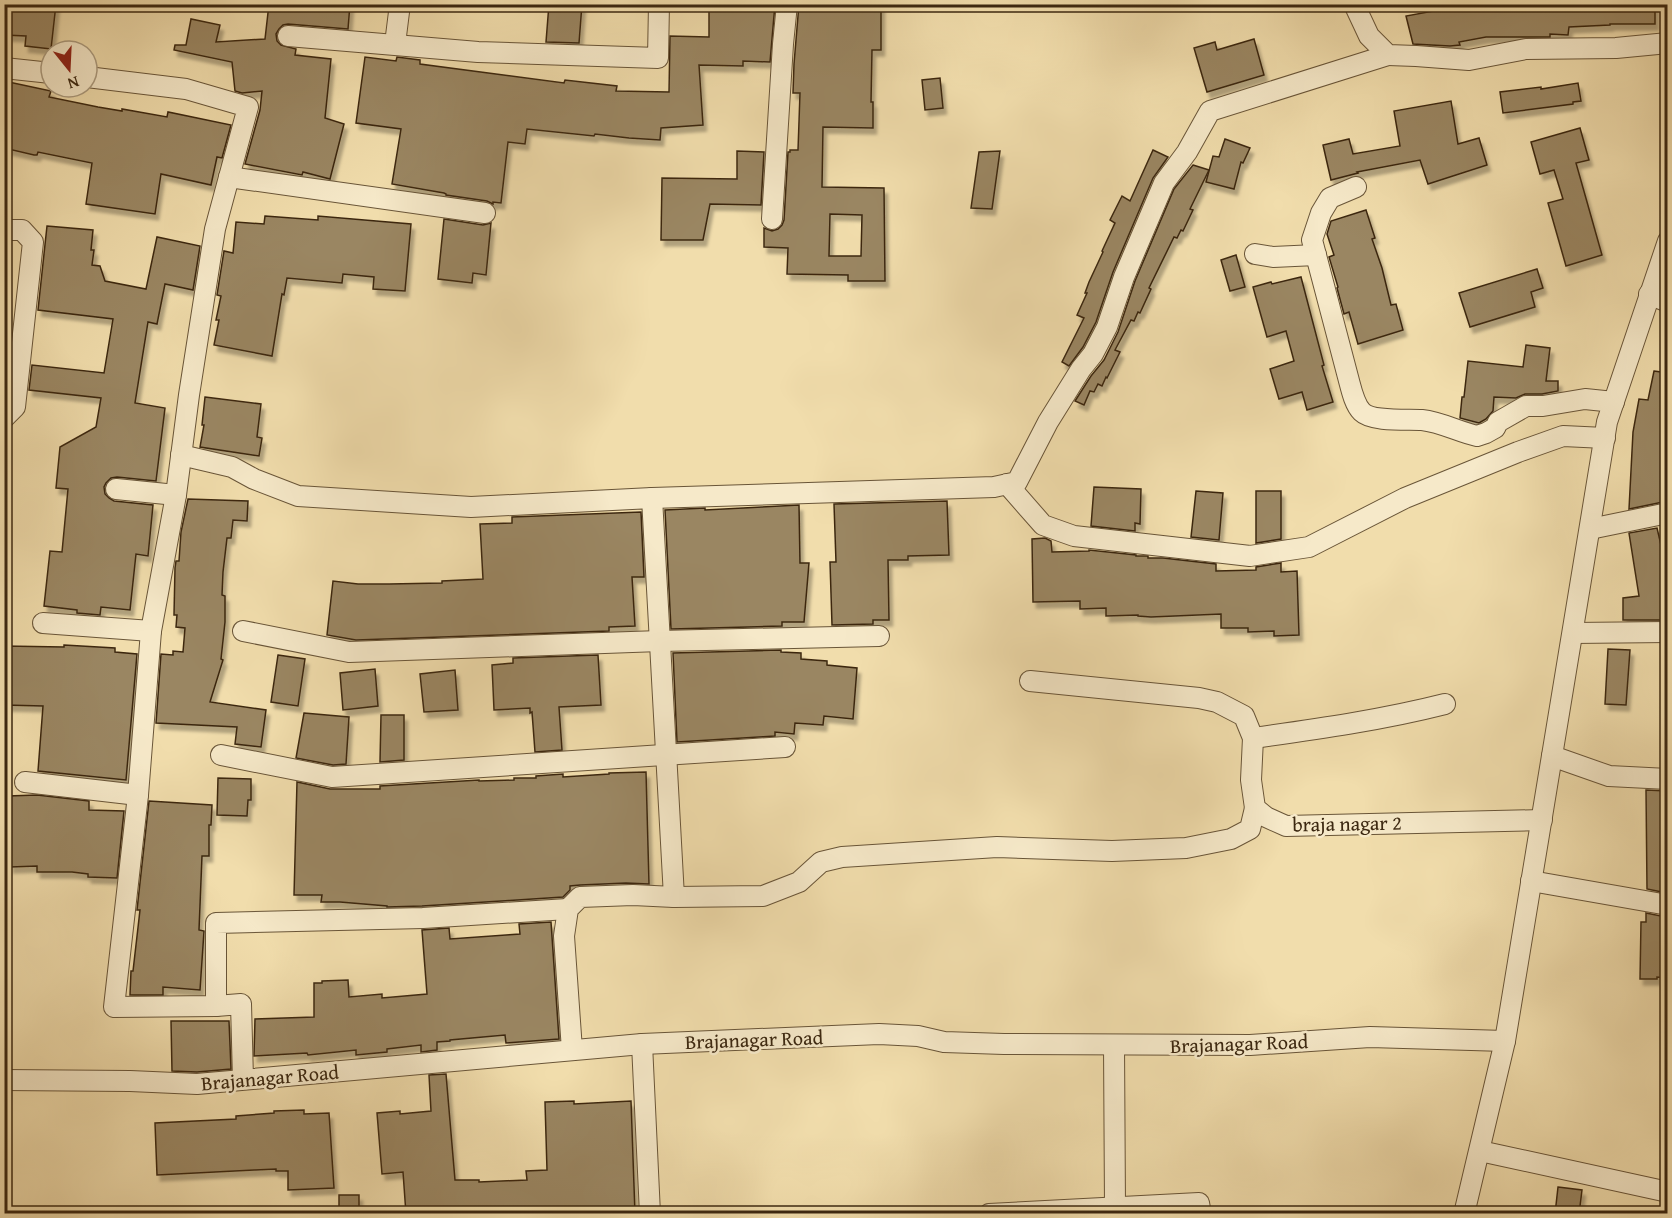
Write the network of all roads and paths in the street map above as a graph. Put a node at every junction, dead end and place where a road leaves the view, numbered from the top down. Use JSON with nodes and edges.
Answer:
{"nodes":[{"id":1,"x":400,"y":4,"type":"edge"},
{"id":2,"x":659,"y":4,"type":"edge"},
{"id":3,"x":787,"y":4,"type":"edge"},
{"id":4,"x":1354,"y":4,"type":"edge"},
{"id":5,"x":288,"y":36,"type":"dead end"},
{"id":6,"x":1668,"y":43,"type":"edge"},
{"id":7,"x":395,"y":44,"type":"junction"},
{"id":8,"x":1388,"y":55,"type":"junction"},
{"id":9,"x":4,"y":68,"type":"edge"},
{"id":10,"x":39,"y":72,"type":"edge"},
{"id":11,"x":99,"y":79,"type":"edge"},
{"id":12,"x":229,"y":177,"type":"junction"},
{"id":13,"x":1356,"y":187,"type":"dead end"},
{"id":14,"x":485,"y":213,"type":"dead end"},
{"id":15,"x":772,"y":219,"type":"dead end"},
{"id":16,"x":4,"y":230,"type":"edge"},
{"id":17,"x":1668,"y":241,"type":"edge"},
{"id":18,"x":1255,"y":254,"type":"dead end"},
{"id":19,"x":1316,"y":255,"type":"junction"},
{"id":20,"x":1649,"y":294,"type":"junction"},
{"id":21,"x":1668,"y":302,"type":"edge"},
{"id":22,"x":1614,"y":402,"type":"junction"},
{"id":23,"x":4,"y":418,"type":"edge"},
{"id":24,"x":1605,"y":438,"type":"junction"},
{"id":25,"x":181,"y":456,"type":"junction"},
{"id":26,"x":1007,"y":484,"type":"junction"},
{"id":27,"x":116,"y":489,"type":"dead end"},
{"id":28,"x":176,"y":495,"type":"junction"},
{"id":29,"x":652,"y":498,"type":"junction"},
{"id":30,"x":1668,"y":513,"type":"edge"},
{"id":31,"x":1590,"y":529,"type":"junction"},
{"id":32,"x":43,"y":624,"type":"dead end"},
{"id":33,"x":151,"y":631,"type":"junction"},
{"id":34,"x":243,"y":631,"type":"dead end"},
{"id":35,"x":1668,"y":632,"type":"edge"},
{"id":36,"x":1573,"y":633,"type":"junction"},
{"id":37,"x":879,"y":636,"type":"dead end"},
{"id":38,"x":660,"y":640,"type":"junction"},
{"id":39,"x":1030,"y":681,"type":"dead end"},
{"id":40,"x":1445,"y":704,"type":"dead end"},
{"id":41,"x":1253,"y":738,"type":"junction"},
{"id":42,"x":785,"y":747,"type":"dead end"},
{"id":43,"x":221,"y":755,"type":"dead end"},
{"id":44,"x":667,"y":755,"type":"junction"},
{"id":45,"x":1552,"y":756,"type":"junction"},
{"id":46,"x":1668,"y":779,"type":"edge"},
{"id":47,"x":26,"y":782,"type":"dead end"},
{"id":48,"x":138,"y":795,"type":"junction"},
{"id":49,"x":1255,"y":808,"type":"junction"},
{"id":50,"x":1542,"y":820,"type":"junction"},
{"id":51,"x":1532,"y":881,"type":"junction"},
{"id":52,"x":674,"y":897,"type":"junction"},
{"id":53,"x":1668,"y":905,"type":"edge"},
{"id":54,"x":568,"y":909,"type":"junction"},
{"id":55,"x":216,"y":1006,"type":"junction"},
{"id":56,"x":1505,"y":1041,"type":"junction"},
{"id":57,"x":642,"y":1044,"type":"junction"},
{"id":58,"x":1114,"y":1045,"type":"junction"},
{"id":59,"x":572,"y":1050,"type":"junction"},
{"id":60,"x":243,"y":1079,"type":"junction"},
{"id":61,"x":4,"y":1080,"type":"edge"},
{"id":62,"x":1479,"y":1151,"type":"junction"},
{"id":63,"x":1668,"y":1192,"type":"edge"},
{"id":64,"x":1115,"y":1207,"type":"junction"},
{"id":65,"x":650,"y":1214,"type":"edge"},
{"id":66,"x":989,"y":1214,"type":"edge"},
{"id":67,"x":1201,"y":1214,"type":"edge"},
{"id":68,"x":1464,"y":1214,"type":"edge"}],
"edges":[{"from":1,"to":7,"type":"street"},
{"from":2,"to":7,"type":"street"},
{"from":3,"to":15,"type":"street"},
{"from":4,"to":8,"type":"street"},
{"from":5,"to":7,"type":"street"},
{"from":6,"to":8,"type":"street"},
{"from":8,"to":26,"type":"street"},
{"from":9,"to":10,"type":"street"},
{"from":11,"to":12,"type":"street"},
{"from":12,"to":14,"type":"street"},
{"from":12,"to":25,"type":"street"},
{"from":13,"to":19,"type":"street"},
{"from":16,"to":23,"type":"street"},
{"from":17,"to":20,"type":"street"},
{"from":18,"to":19,"type":"street"},
{"from":19,"to":22,"type":"street"},
{"from":20,"to":21,"type":"street"},
{"from":20,"to":22,"type":"street"},
{"from":22,"to":24,"type":"street"},
{"from":24,"to":26,"type":"street"},
{"from":24,"to":31,"type":"street"},
{"from":25,"to":28,"type":"street"},
{"from":25,"to":29,"type":"street"},
{"from":26,"to":29,"type":"street"},
{"from":27,"to":28,"type":"street"},
{"from":28,"to":33,"type":"street"},
{"from":29,"to":38,"type":"street"},
{"from":30,"to":31,"type":"street"},
{"from":31,"to":36,"type":"street"},
{"from":32,"to":33,"type":"street"},
{"from":33,"to":48,"type":"street"},
{"from":34,"to":38,"type":"street"},
{"from":35,"to":36,"type":"street"},
{"from":36,"to":45,"type":"street"},
{"from":37,"to":38,"type":"street"},
{"from":38,"to":44,"type":"street"},
{"from":39,"to":41,"type":"street"},
{"from":40,"to":41,"type":"street"},
{"from":41,"to":49,"type":"street"},
{"from":42,"to":44,"type":"street"},
{"from":43,"to":44,"type":"street"},
{"from":44,"to":52,"type":"street"},
{"from":45,"to":46,"type":"street"},
{"from":45,"to":50,"type":"street"},
{"from":47,"to":48,"type":"street"},
{"from":48,"to":55,"type":"street"},
{"from":49,"to":50,"type":"street","name":"braja nagar 2"},
{"from":49,"to":52,"type":"street"},
{"from":50,"to":51,"type":"street"},
{"from":51,"to":53,"type":"street"},
{"from":51,"to":56,"type":"street"},
{"from":52,"to":54,"type":"street"},
{"from":54,"to":55,"type":"street"},
{"from":54,"to":59,"type":"street"},
{"from":55,"to":60,"type":"street"},
{"from":56,"to":58,"type":"street","name":"Brajanagar Road"},
{"from":56,"to":62,"type":"street"},
{"from":57,"to":58,"type":"street","name":"Brajanagar Road"},
{"from":57,"to":59,"type":"street","name":"Brajanagar Road"},
{"from":57,"to":65,"type":"street"},
{"from":58,"to":64,"type":"street"},
{"from":59,"to":60,"type":"street","name":"Brajanagar Road"},
{"from":60,"to":61,"type":"street","name":"Brajanagar Road"},
{"from":62,"to":63,"type":"street"},
{"from":62,"to":68,"type":"street"},
{"from":64,"to":66,"type":"street"},
{"from":64,"to":67,"type":"street"}]}
